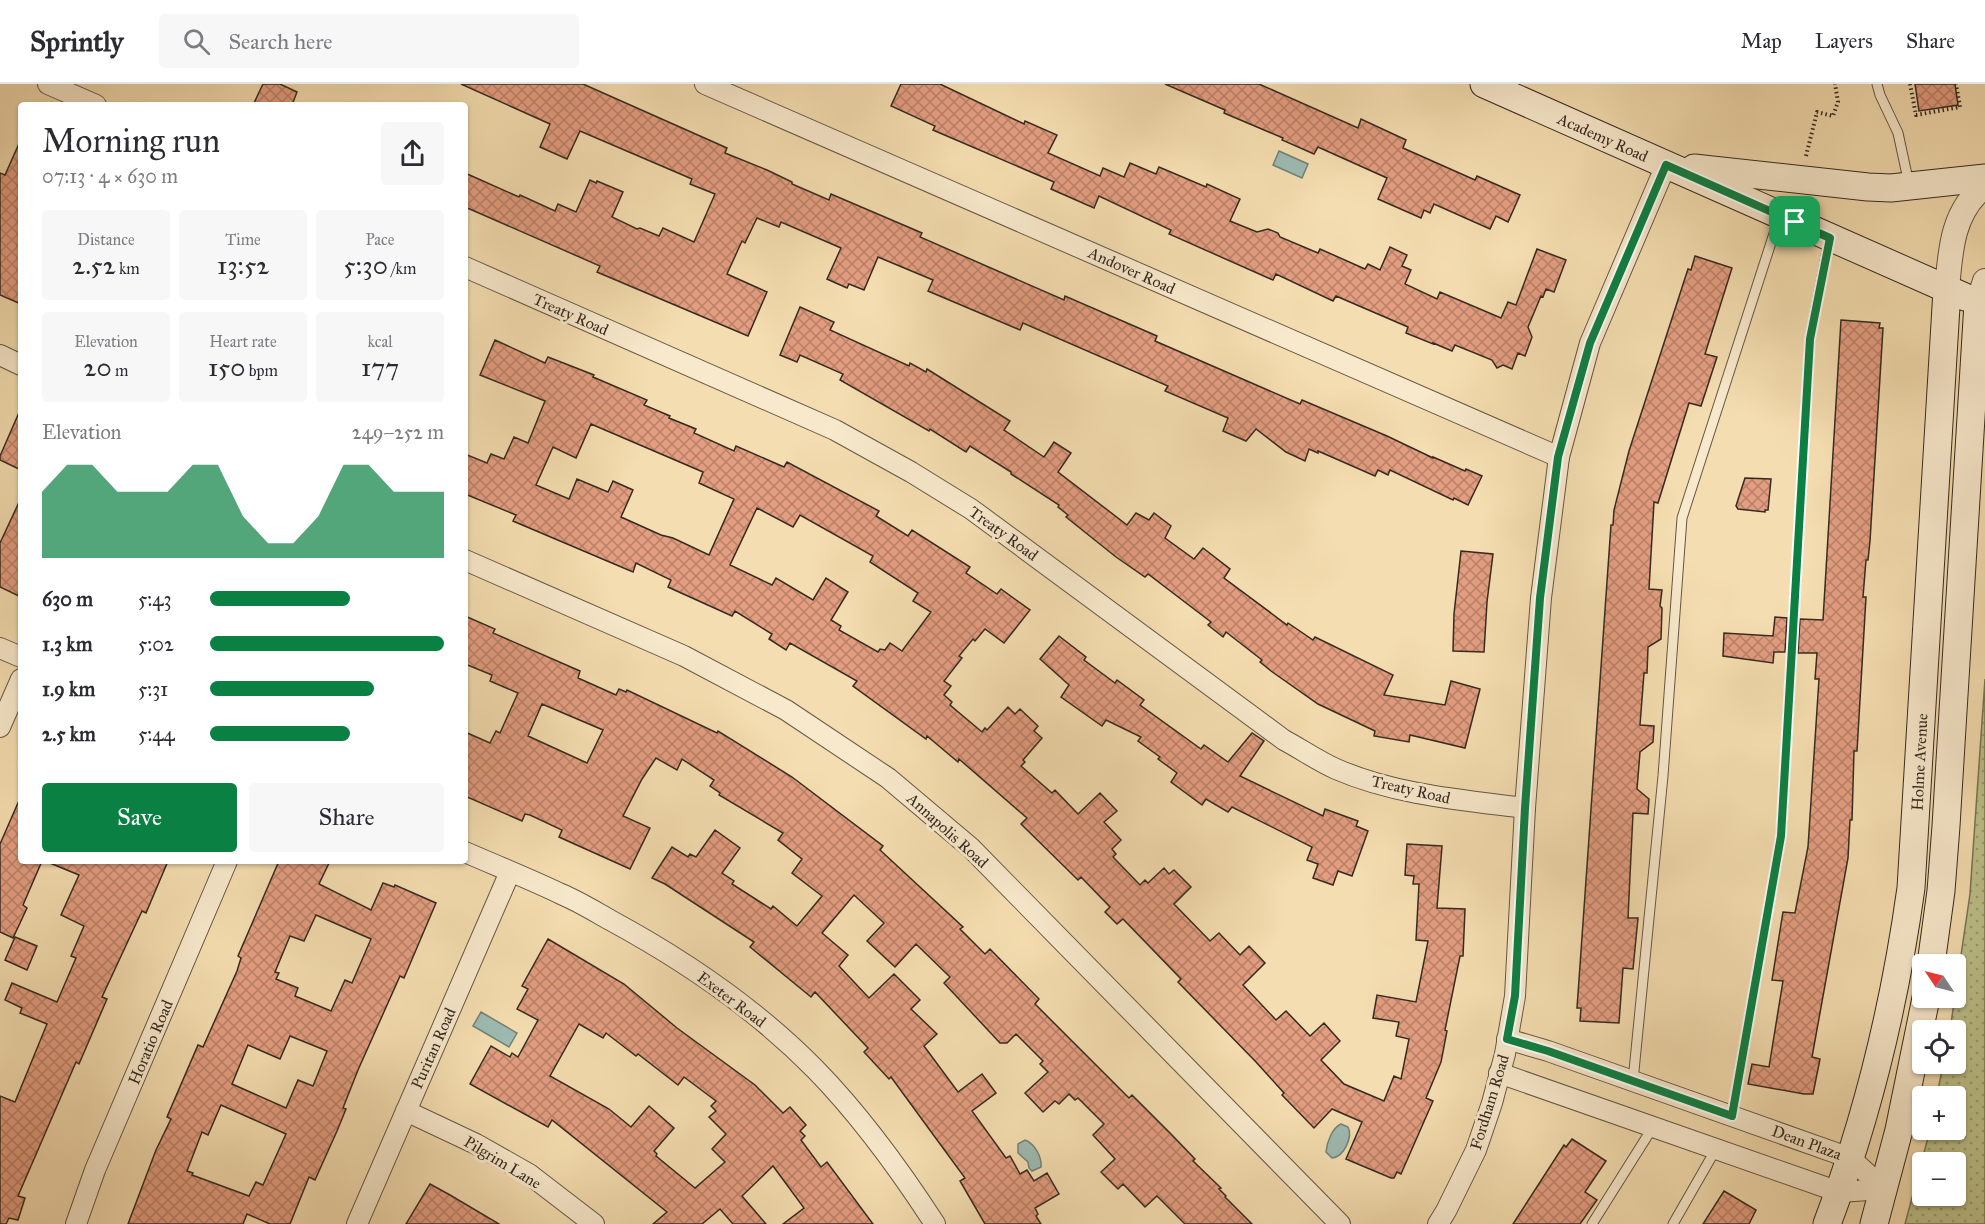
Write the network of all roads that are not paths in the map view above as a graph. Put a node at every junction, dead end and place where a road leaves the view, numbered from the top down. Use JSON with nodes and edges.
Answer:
{"nodes":[{"id":1,"x":48,"y":84,"type":"edge"},
{"id":2,"x":705,"y":84,"type":"edge"},
{"id":3,"x":1484,"y":84,"type":"edge"},
{"id":4,"x":1877,"y":84,"type":"edge"},
{"id":5,"x":89,"y":102,"type":"edge"},
{"id":6,"x":1666,"y":165,"type":"junction"},
{"id":7,"x":1985,"y":178,"type":"edge"},
{"id":8,"x":1909,"y":186,"type":"junction"},
{"id":9,"x":1985,"y":186,"type":"edge"},
{"id":10,"x":1780,"y":216,"type":"junction"},
{"id":11,"x":1830,"y":238,"type":"junction"},
{"id":12,"x":468,"y":268,"type":"edge"},
{"id":13,"x":1947,"y":290,"type":"junction"},
{"id":14,"x":1983,"y":297,"type":"edge"},
{"id":15,"x":0,"y":355,"type":"edge"},
{"id":16,"x":18,"y":364,"type":"edge"},
{"id":17,"x":1558,"y":457,"type":"junction"},
{"id":18,"x":468,"y":561,"type":"edge"},
{"id":19,"x":0,"y":648,"type":"edge"},
{"id":20,"x":18,"y":656,"type":"edge"},
{"id":21,"x":18,"y":686,"type":"edge"},
{"id":22,"x":0,"y":727,"type":"edge"},
{"id":23,"x":1525,"y":808,"type":"junction"},
{"id":24,"x":468,"y":853,"type":"edge"},
{"id":25,"x":226,"y":864,"type":"edge"},
{"id":26,"x":510,"y":872,"type":"junction"},
{"id":27,"x":1932,"y":954,"type":"edge"},
{"id":28,"x":1924,"y":1008,"type":"edge"},
{"id":29,"x":1507,"y":1039,"type":"junction"},
{"id":30,"x":1499,"y":1073,"type":"junction"},
{"id":31,"x":1633,"y":1081,"type":"junction"},
{"id":32,"x":406,"y":1111,"type":"junction"},
{"id":33,"x":1732,"y":1116,"type":"junction"},
{"id":34,"x":1653,"y":1127,"type":"junction"},
{"id":35,"x":1716,"y":1149,"type":"junction"},
{"id":36,"x":1850,"y":1158,"type":"junction"},
{"id":37,"x":1884,"y":1189,"type":"junction"},
{"id":38,"x":1839,"y":1192,"type":"junction"},
{"id":39,"x":76,"y":1224,"type":"edge"},
{"id":40,"x":357,"y":1224,"type":"edge"},
{"id":41,"x":594,"y":1224,"type":"edge"},
{"id":42,"x":935,"y":1224,"type":"edge"},
{"id":43,"x":1340,"y":1224,"type":"edge"},
{"id":44,"x":1438,"y":1224,"type":"edge"},
{"id":45,"x":1592,"y":1224,"type":"edge"},
{"id":46,"x":1673,"y":1224,"type":"edge"},
{"id":47,"x":1827,"y":1224,"type":"edge"},
{"id":48,"x":1874,"y":1224,"type":"edge"}],
"edges":[{"from":1,"to":5,"type":"street"},
{"from":2,"to":17,"type":"street","name":"Andover Road"},
{"from":3,"to":6,"type":"main road","name":"Academy Road"},
{"from":4,"to":8,"type":"lane"},
{"from":6,"to":8,"type":"main road"},
{"from":6,"to":10,"type":"main road","name":"Academy Road"},
{"from":6,"to":17,"type":"street","name":"Fordham Road"},
{"from":7,"to":8,"type":"main road"},
{"from":9,"to":13,"type":"street"},
{"from":10,"to":11,"type":"main road","name":"Academy Road"},
{"from":10,"to":31,"type":"lane"},
{"from":11,"to":13,"type":"main road","name":"Academy Road"},
{"from":11,"to":33,"type":"lane"},
{"from":12,"to":23,"type":"street","name":"Treaty Road"},
{"from":13,"to":14,"type":"main road","name":"Academy Road"},
{"from":13,"to":36,"type":"main road","name":"Holme Avenue"},
{"from":14,"to":27,"type":"main road","name":"Holme Avenue"},
{"from":15,"to":16,"type":"street"},
{"from":17,"to":23,"type":"street","name":"Fordham Road"},
{"from":18,"to":43,"type":"street","name":"Annapolis Road"},
{"from":19,"to":20,"type":"street"},
{"from":21,"to":22,"type":"street"},
{"from":23,"to":29,"type":"street","name":"Fordham Road"},
{"from":24,"to":26,"type":"street","name":"Exeter Road"},
{"from":25,"to":39,"type":"street","name":"Horatio Road"},
{"from":26,"to":32,"type":"street","name":"Puritan Road"},
{"from":26,"to":42,"type":"street","name":"Exeter Road"},
{"from":28,"to":37,"type":"main road"},
{"from":29,"to":30,"type":"street","name":"Fordham Road"},
{"from":29,"to":31,"type":"street","name":"Dean Plaza"},
{"from":30,"to":34,"type":"street"},
{"from":30,"to":44,"type":"street","name":"Fordham Road"},
{"from":31,"to":33,"type":"street","name":"Dean Plaza"},
{"from":32,"to":40,"type":"street","name":"Puritan Road"},
{"from":32,"to":41,"type":"street","name":"Pilgrim Lane"},
{"from":33,"to":36,"type":"street","name":"Dean Plaza"},
{"from":34,"to":35,"type":"street"},
{"from":34,"to":45,"type":"lane"},
{"from":35,"to":38,"type":"street"},
{"from":35,"to":46,"type":"lane"},
{"from":36,"to":37,"type":"street","name":"Dean Plaza"},
{"from":36,"to":38,"type":"main road","name":"Holme Avenue"},
{"from":37,"to":38,"type":"street"},
{"from":37,"to":48,"type":"main road"},
{"from":38,"to":47,"type":"main road","name":"Holme Avenue"}]}
